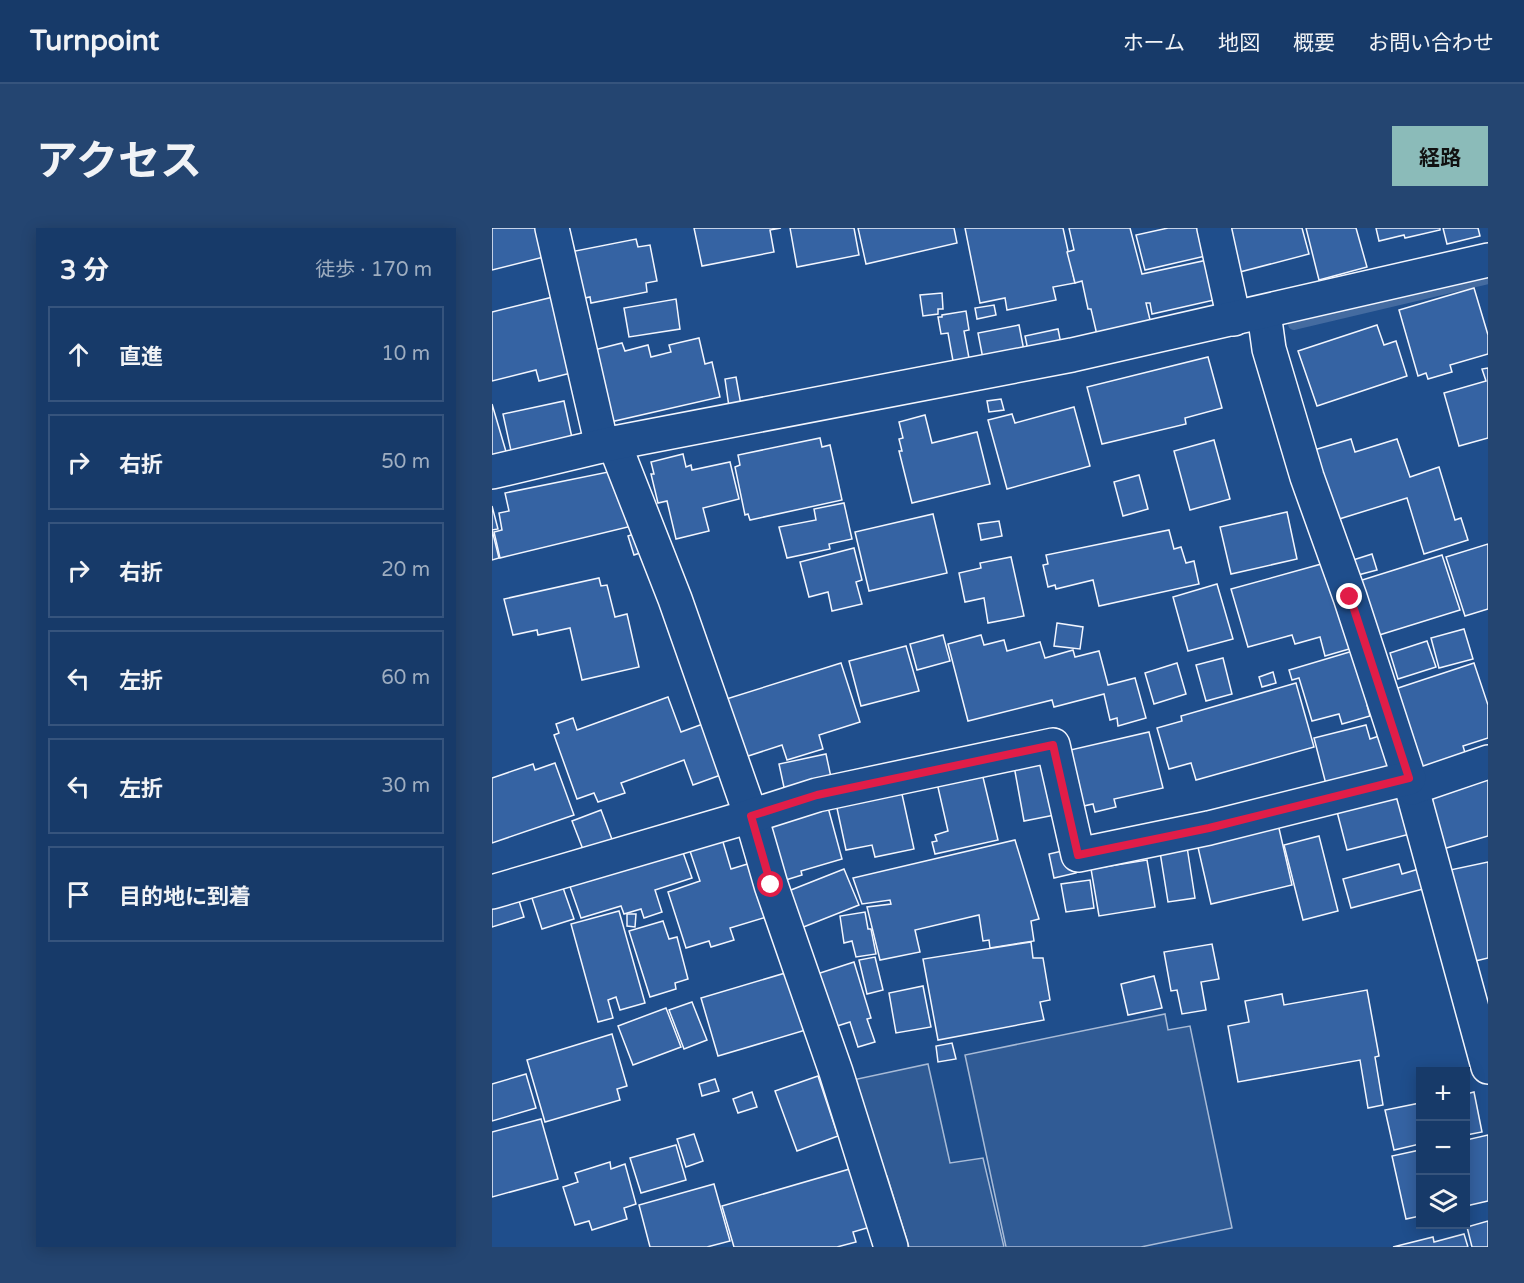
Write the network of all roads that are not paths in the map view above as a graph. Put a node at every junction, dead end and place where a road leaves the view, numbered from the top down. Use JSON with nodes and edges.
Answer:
{"nodes":[{"id":1,"x":552,"y":228,"type":"edge"},
{"id":2,"x":1214,"y":228,"type":"edge"},
{"id":3,"x":1488,"y":260,"type":"edge"},
{"id":4,"x":1249,"y":316,"type":"junction"},
{"id":5,"x":608,"y":444,"type":"junction"},
{"id":6,"x":492,"y":472,"type":"edge"},
{"id":7,"x":1488,"y":762,"type":"edge"},
{"id":8,"x":1411,"y":783,"type":"junction"},
{"id":9,"x":751,"y":816,"type":"junction"},
{"id":10,"x":492,"y":892,"type":"edge"},
{"id":11,"x":1488,"y":1067,"type":"edge"},
{"id":12,"x":891,"y":1247,"type":"edge"}],
"edges":[{"from":1,"to":5,"type":"street"},
{"from":2,"to":4,"type":"street"},
{"from":3,"to":4,"type":"street"},
{"from":4,"to":5,"type":"street"},
{"from":4,"to":8,"type":"street"},
{"from":5,"to":6,"type":"street"},
{"from":5,"to":9,"type":"street"},
{"from":7,"to":8,"type":"street"},
{"from":8,"to":9,"type":"street"},
{"from":8,"to":11,"type":"street"},
{"from":9,"to":10,"type":"street"},
{"from":9,"to":12,"type":"street"}]}
